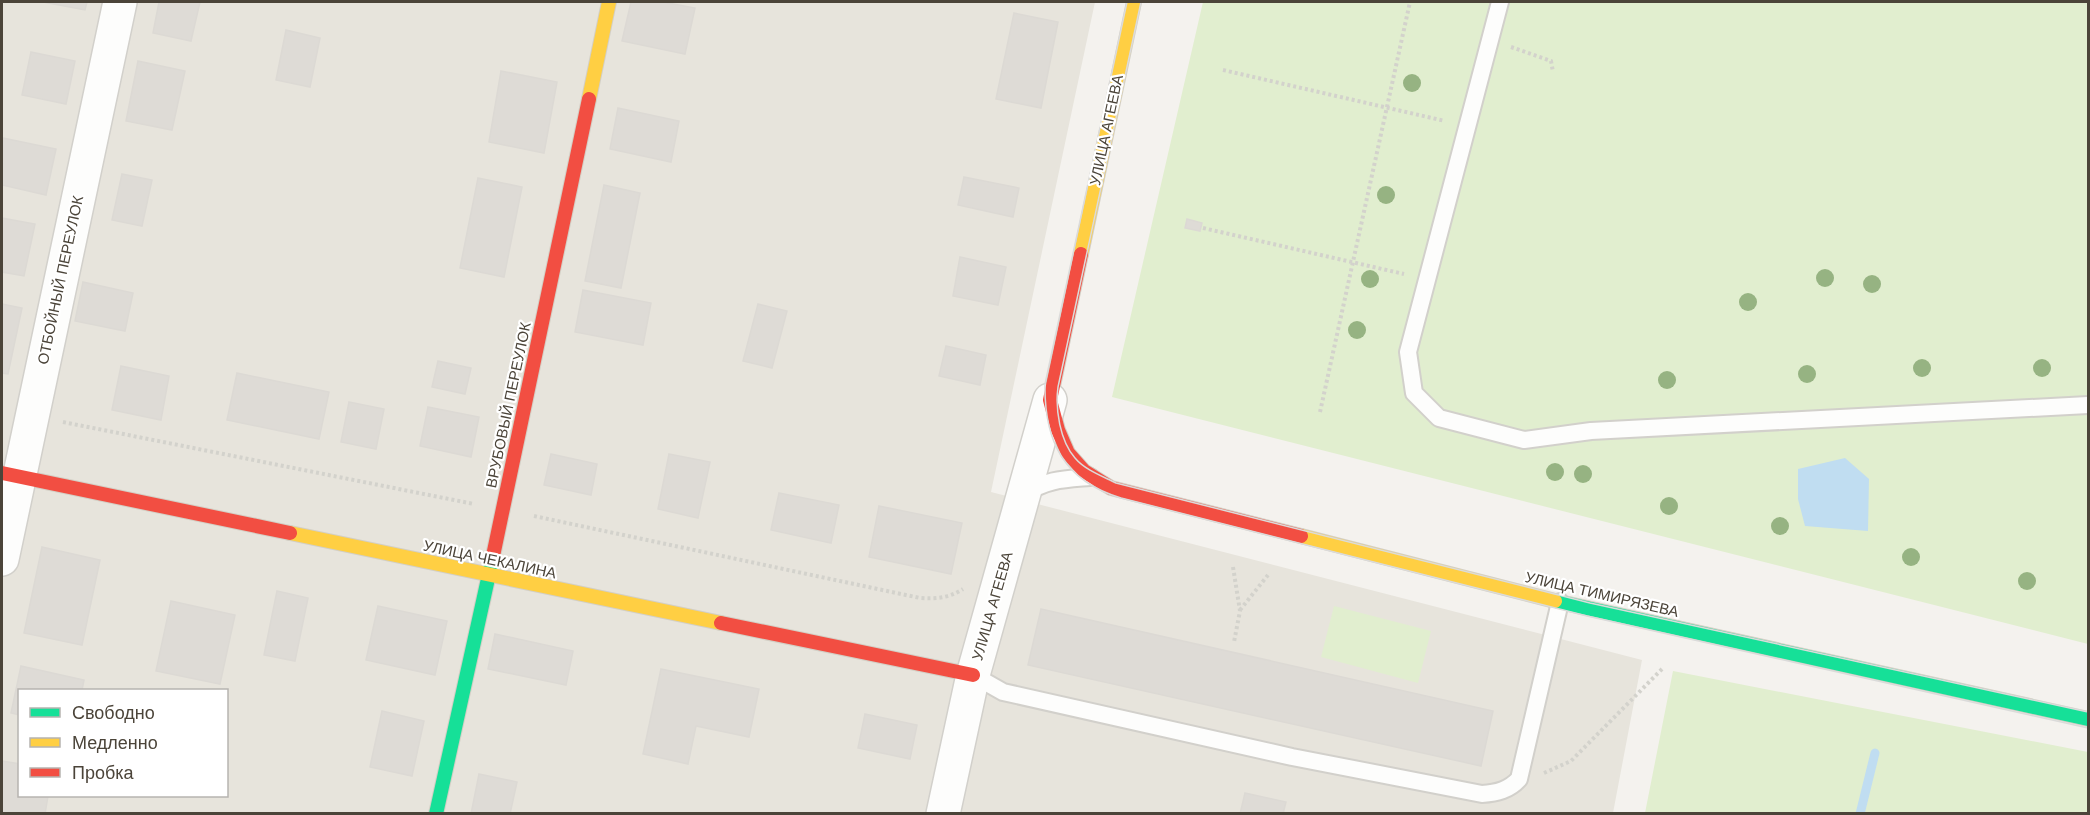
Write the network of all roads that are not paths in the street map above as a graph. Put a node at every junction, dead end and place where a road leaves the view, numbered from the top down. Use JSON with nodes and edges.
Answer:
{"nodes":[{"id":1,"x":120,"y":2,"type":"edge"},
{"id":2,"x":609,"y":2,"type":"edge"},
{"id":3,"x":1134,"y":2,"type":"edge"},
{"id":4,"x":1500,"y":2,"type":"edge"},
{"id":5,"x":1050,"y":400,"type":"junction"},
{"id":6,"x":2088,"y":405,"type":"edge"},
{"id":7,"x":10,"y":475,"type":"edge"},
{"id":8,"x":1090,"y":477,"type":"junction"},
{"id":9,"x":1111,"y":488,"type":"joint"},
{"id":10,"x":1023,"y":496,"type":"junction"},
{"id":11,"x":2,"y":560,"type":"edge"},
{"id":12,"x":489,"y":576,"type":"junction"},
{"id":13,"x":1560,"y":602,"type":"junction"},
{"id":14,"x":973,"y":675,"type":"junction"},
{"id":15,"x":2088,"y":718,"type":"edge"},
{"id":16,"x":436,"y":813,"type":"edge"},
{"id":17,"x":943,"y":813,"type":"edge"}],
"edges":[{"from":1,"to":7,"type":"street","name":"ОТБОЙНЫЙ ПЕРЕУЛОК"},
{"from":2,"to":12,"type":"street","name":"ВРУБОВЫЙ ПЕРЕУЛОК"},
{"from":3,"to":5,"type":"street","name":"УЛИЦА АГЕЕВА"},
{"from":4,"to":6,"type":"lane"},
{"from":5,"to":8,"type":"street","name":"УЛИЦА АГЕЕВА"},
{"from":5,"to":10,"type":"street","name":"УЛИЦА АГЕЕВА"},
{"from":7,"to":11,"type":"street","name":"ОТБОЙНЫЙ ПЕРЕУЛОК"},
{"from":7,"to":12,"type":"street","name":"УЛИЦА ЧЕКАЛИНА"},
{"from":8,"to":9,"type":"street","name":"УЛИЦА АГЕЕВА"},
{"from":8,"to":10,"type":"lane"},
{"from":9,"to":13,"type":"street","name":"УЛИЦА ТИМИРЯЗЕВА"},
{"from":10,"to":14,"type":"street","name":"УЛИЦА АГЕЕВА"},
{"from":12,"to":14,"type":"street","name":"УЛИЦА ЧЕКАЛИНА"},
{"from":12,"to":16,"type":"street","name":"ВРУБОВЫЙ ПЕРЕУЛОК"},
{"from":13,"to":14,"type":"lane"},
{"from":13,"to":15,"type":"street","name":"УЛИЦА ТИМИРЯЗЕВА"},
{"from":14,"to":17,"type":"street","name":"УЛИЦА АГЕЕВА"}]}
